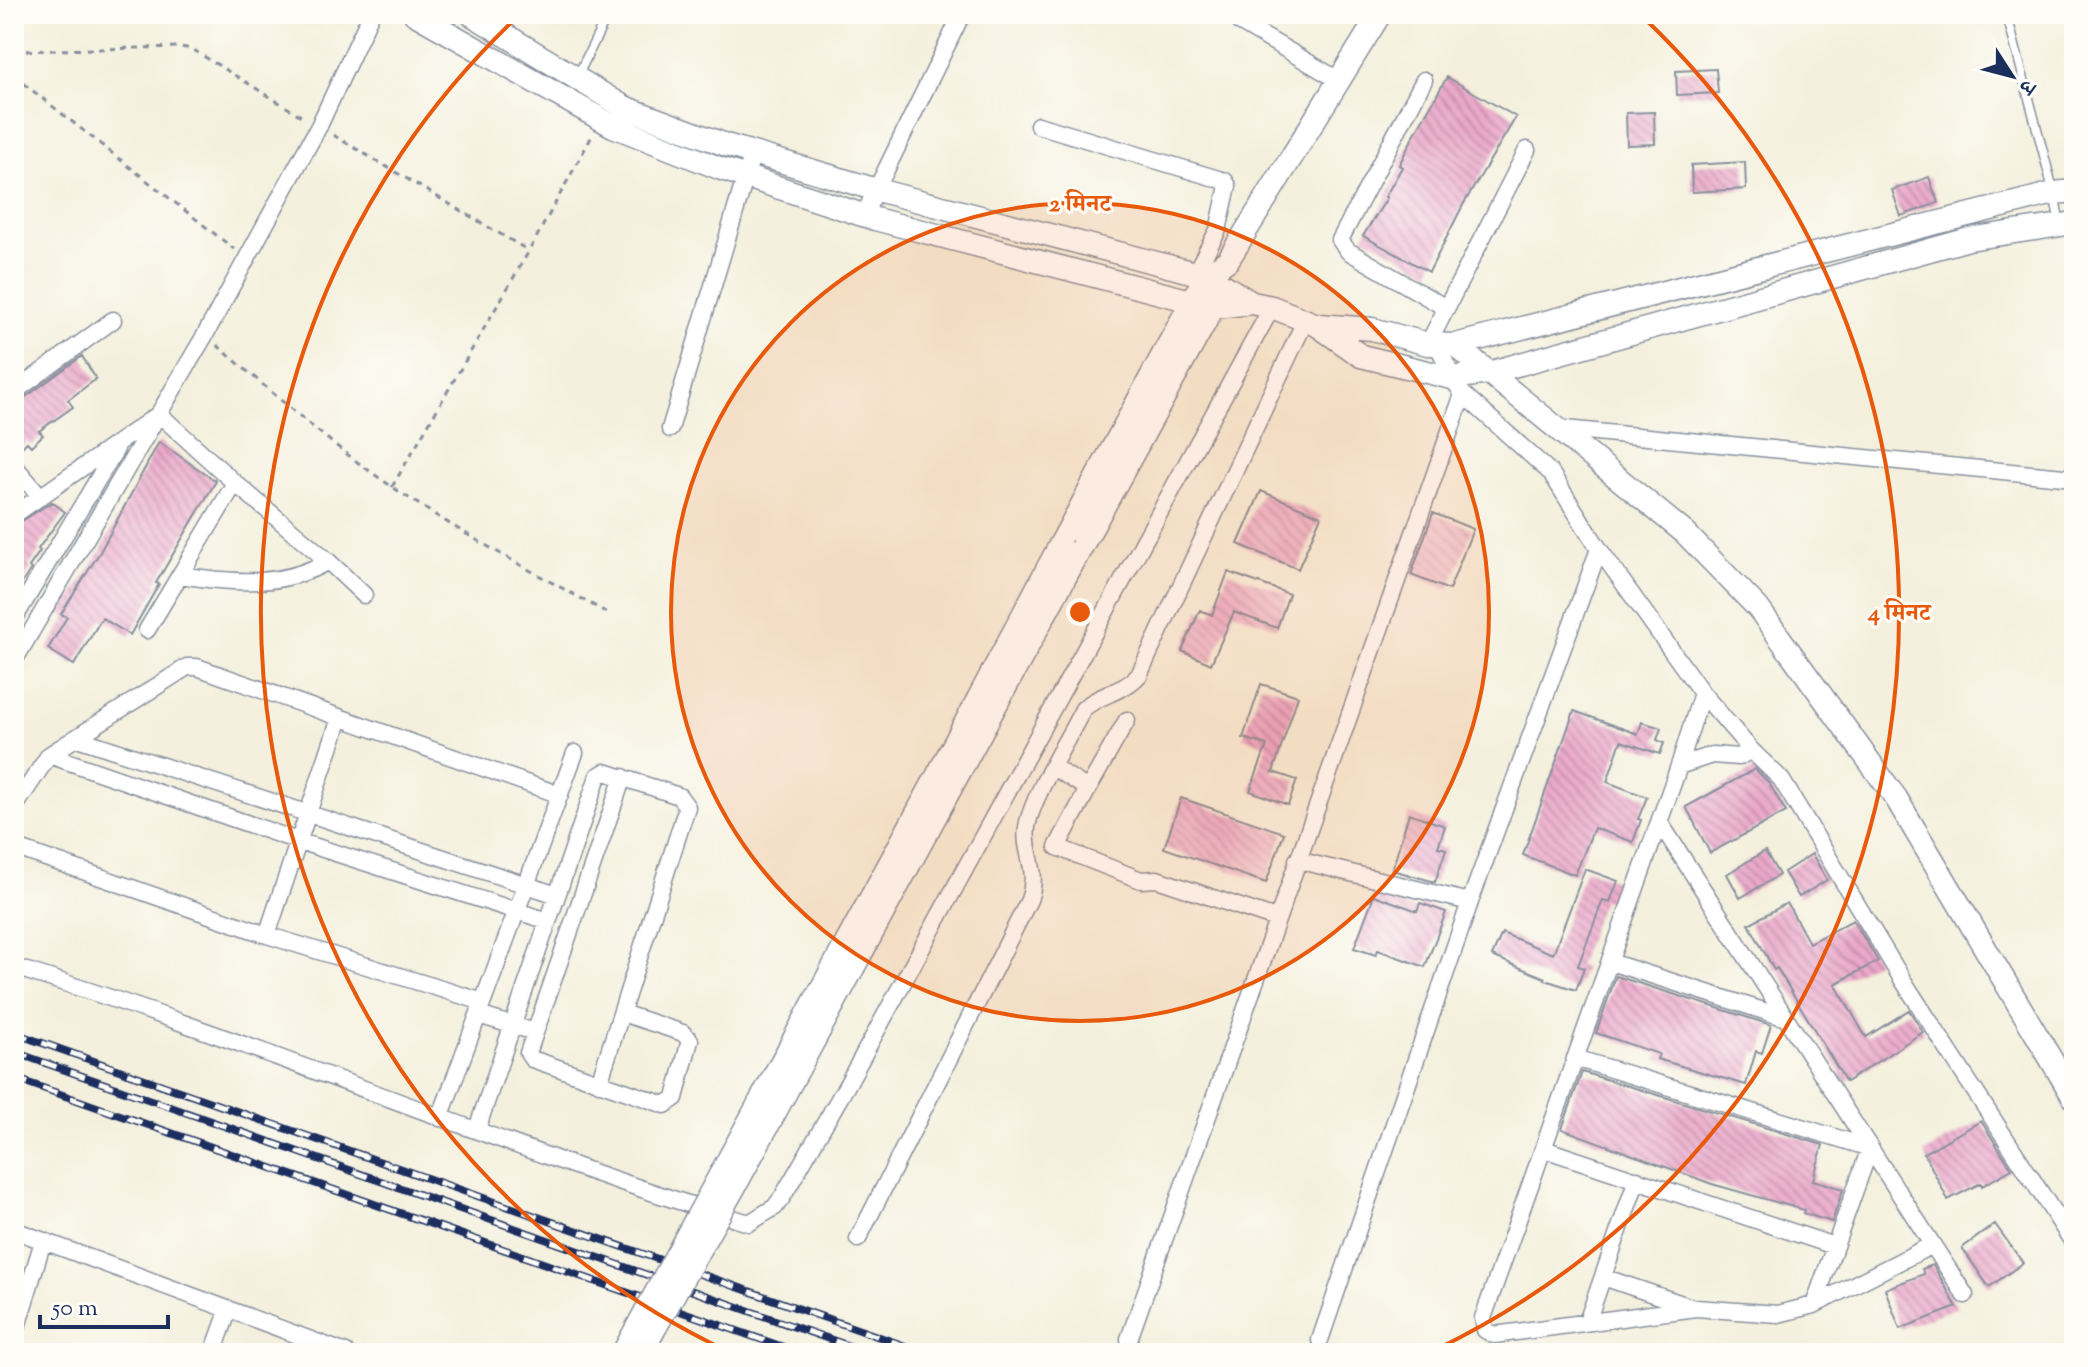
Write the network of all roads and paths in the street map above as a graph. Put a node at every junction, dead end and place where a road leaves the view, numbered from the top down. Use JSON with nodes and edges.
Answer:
{"nodes":[{"id":1,"x":371,"y":14,"type":"edge"},
{"id":2,"x":415,"y":14,"type":"edge"},
{"id":3,"x":471,"y":14,"type":"edge"},
{"id":4,"x":611,"y":14,"type":"edge"},
{"id":5,"x":962,"y":14,"type":"edge"},
{"id":6,"x":1245,"y":14,"type":"edge"},
{"id":7,"x":1380,"y":14,"type":"edge"},
{"id":8,"x":2009,"y":23,"type":"dead end"},
{"id":9,"x":14,"y":51,"type":"edge"},
{"id":10,"x":14,"y":76,"type":"edge"},
{"id":11,"x":576,"y":79,"type":"junction"},
{"id":12,"x":1424,"y":80,"type":"dead end"},
{"id":13,"x":1340,"y":81,"type":"junction"},
{"id":14,"x":600,"y":120,"type":"junction"},
{"id":15,"x":1038,"y":125,"type":"dead end"},
{"id":16,"x":319,"y":126,"type":"junction"},
{"id":17,"x":1527,"y":150,"type":"dead end"},
{"id":18,"x":753,"y":152,"type":"junction"},
{"id":19,"x":745,"y":176,"type":"junction"},
{"id":20,"x":877,"y":190,"type":"junction"},
{"id":21,"x":2064,"y":192,"type":"edge"},
{"id":22,"x":864,"y":215,"type":"junction"},
{"id":23,"x":2067,"y":224,"type":"edge"},
{"id":24,"x":529,"y":251,"type":"junction"},
{"id":25,"x":1217,"y":256,"type":"junction"},
{"id":26,"x":246,"y":257,"type":"junction"},
{"id":27,"x":1208,"y":278,"type":"junction"},
{"id":28,"x":1192,"y":301,"type":"junction"},
{"id":29,"x":1262,"y":305,"type":"junction"},
{"id":30,"x":1214,"y":307,"type":"junction"},
{"id":31,"x":1446,"y":308,"type":"junction"},
{"id":32,"x":113,"y":320,"type":"dead end"},
{"id":33,"x":1312,"y":322,"type":"junction"},
{"id":34,"x":205,"y":335,"type":"junction"},
{"id":35,"x":1440,"y":345,"type":"junction"},
{"id":36,"x":1488,"y":373,"type":"junction"},
{"id":37,"x":1457,"y":386,"type":"junction"},
{"id":38,"x":14,"y":392,"type":"edge"},
{"id":39,"x":159,"y":414,"type":"junction"},
{"id":40,"x":1553,"y":428,"type":"junction"},
{"id":41,"x":670,"y":429,"type":"dead end"},
{"id":42,"x":119,"y":445,"type":"junction"},
{"id":43,"x":17,"y":469,"type":"dead end"},
{"id":44,"x":2074,"y":478,"type":"edge"},
{"id":45,"x":235,"y":483,"type":"junction"},
{"id":46,"x":392,"y":487,"type":"junction"},
{"id":47,"x":40,"y":496,"type":"junction"},
{"id":48,"x":14,"y":515,"type":"edge"},
{"id":49,"x":1071,"y":546,"type":"junction"},
{"id":50,"x":1599,"y":549,"type":"junction"},
{"id":51,"x":328,"y":561,"type":"junction"},
{"id":52,"x":180,"y":575,"type":"junction"},
{"id":53,"x":364,"y":595,"type":"dead end"},
{"id":54,"x":611,"y":615,"type":"dead end"},
{"id":55,"x":14,"y":619,"type":"edge"},
{"id":56,"x":147,"y":630,"type":"dead end"},
{"id":57,"x":15,"y":655,"type":"edge"},
{"id":58,"x":1702,"y":693,"type":"junction"},
{"id":59,"x":340,"y":718,"type":"junction"},
{"id":60,"x":1127,"y":720,"type":"dead end"},
{"id":61,"x":77,"y":738,"type":"junction"},
{"id":62,"x":1031,"y":744,"type":"junction"},
{"id":63,"x":1751,"y":750,"type":"junction"},
{"id":64,"x":575,"y":753,"type":"dead end"},
{"id":65,"x":49,"y":755,"type":"junction"},
{"id":66,"x":1056,"y":763,"type":"junction"},
{"id":67,"x":1679,"y":766,"type":"junction"},
{"id":68,"x":623,"y":777,"type":"junction"},
{"id":69,"x":1088,"y":789,"type":"junction"},
{"id":70,"x":560,"y":795,"type":"junction"},
{"id":71,"x":14,"y":808,"type":"edge"},
{"id":72,"x":307,"y":815,"type":"junction"},
{"id":73,"x":1660,"y":823,"type":"junction"},
{"id":74,"x":298,"y":841,"type":"junction"},
{"id":75,"x":14,"y":847,"type":"edge"},
{"id":76,"x":1297,"y":860,"type":"junction"},
{"id":77,"x":526,"y":886,"type":"junction"},
{"id":78,"x":557,"y":895,"type":"junction"},
{"id":79,"x":1470,"y":902,"type":"junction"},
{"id":80,"x":517,"y":911,"type":"junction"},
{"id":81,"x":1276,"y":919,"type":"junction"},
{"id":82,"x":548,"y":921,"type":"junction"},
{"id":83,"x":267,"y":935,"type":"junction"},
{"id":84,"x":1610,"y":962,"type":"junction"},
{"id":85,"x":14,"y":967,"type":"edge"},
{"id":86,"x":481,"y":1008,"type":"junction"},
{"id":87,"x":622,"y":1013,"type":"junction"},
{"id":88,"x":1786,"y":1018,"type":"junction"},
{"id":89,"x":513,"y":1025,"type":"junction"},
{"id":90,"x":535,"y":1032,"type":"junction"},
{"id":91,"x":1575,"y":1058,"type":"junction"},
{"id":92,"x":599,"y":1083,"type":"junction"},
{"id":93,"x":2074,"y":1098,"type":"edge"},
{"id":94,"x":440,"y":1118,"type":"junction"},
{"id":95,"x":477,"y":1129,"type":"junction"},
{"id":96,"x":1870,"y":1148,"type":"junction"},
{"id":97,"x":1544,"y":1149,"type":"junction"},
{"id":98,"x":1637,"y":1179,"type":"junction"},
{"id":99,"x":14,"y":1230,"type":"edge"},
{"id":100,"x":858,"y":1239,"type":"dead end"},
{"id":101,"x":43,"y":1241,"type":"junction"},
{"id":102,"x":2074,"y":1244,"type":"edge"},
{"id":103,"x":1932,"y":1245,"type":"junction"},
{"id":104,"x":1834,"y":1246,"type":"junction"},
{"id":105,"x":1603,"y":1277,"type":"junction"},
{"id":106,"x":1965,"y":1295,"type":"dead end"},
{"id":107,"x":1814,"y":1305,"type":"junction"},
{"id":108,"x":1696,"y":1308,"type":"junction"},
{"id":109,"x":229,"y":1309,"type":"junction"},
{"id":110,"x":1587,"y":1322,"type":"junction"},
{"id":111,"x":14,"y":1337,"type":"edge"},
{"id":112,"x":1129,"y":1339,"type":"dead end"},
{"id":113,"x":1320,"y":1340,"type":"dead end"},
{"id":114,"x":213,"y":1353,"type":"edge"},
{"id":115,"x":346,"y":1353,"type":"edge"},
{"id":116,"x":623,"y":1353,"type":"edge"},
{"id":117,"x":641,"y":1353,"type":"edge"}],
"edges":[{"from":1,"to":16,"type":"street"},
{"from":2,"to":14,"type":"street"},
{"from":3,"to":11,"type":"street"},
{"from":4,"to":11,"type":"lane"},
{"from":5,"to":20,"type":"street"},
{"from":6,"to":13,"type":"street"},
{"from":7,"to":13,"type":"street"},
{"from":8,"to":21,"type":"lane"},
{"from":9,"to":16,"type":"path"},
{"from":10,"to":26,"type":"path"},
{"from":11,"to":18,"type":"street"},
{"from":12,"to":31,"type":"street"},
{"from":13,"to":25,"type":"street"},
{"from":14,"to":19,"type":"street"},
{"from":14,"to":24,"type":"path"},
{"from":15,"to":25,"type":"street"},
{"from":16,"to":24,"type":"path"},
{"from":16,"to":26,"type":"street"},
{"from":17,"to":31,"type":"street"},
{"from":18,"to":19,"type":"street"},
{"from":18,"to":20,"type":"street"},
{"from":19,"to":22,"type":"street"},
{"from":19,"to":41,"type":"street"},
{"from":20,"to":22,"type":"street"},
{"from":20,"to":27,"type":"street"},
{"from":21,"to":23,"type":"lane"},
{"from":21,"to":35,"type":"street"},
{"from":22,"to":28,"type":"street"},
{"from":23,"to":36,"type":"street"},
{"from":24,"to":46,"type":"path"},
{"from":25,"to":27,"type":"street"},
{"from":26,"to":34,"type":"street"},
{"from":27,"to":28,"type":"street"},
{"from":27,"to":29,"type":"street"},
{"from":27,"to":30,"type":"street"},
{"from":28,"to":30,"type":"street"},
{"from":28,"to":49,"type":"street"},
{"from":29,"to":30,"type":"street"},
{"from":29,"to":33,"type":"street"},
{"from":29,"to":62,"type":"street"},
{"from":30,"to":49,"type":"street"},
{"from":31,"to":35,"type":"street"},
{"from":32,"to":38,"type":"street"},
{"from":33,"to":35,"type":"street"},
{"from":33,"to":37,"type":"street"},
{"from":33,"to":66,"type":"street"},
{"from":34,"to":39,"type":"street"},
{"from":34,"to":46,"type":"path"},
{"from":35,"to":36,"type":"street"},
{"from":35,"to":37,"type":"street"},
{"from":36,"to":37,"type":"street"},
{"from":36,"to":40,"type":"street"},
{"from":37,"to":50,"type":"street"},
{"from":37,"to":76,"type":"street"},
{"from":39,"to":42,"type":"street"},
{"from":39,"to":45,"type":"street"},
{"from":39,"to":57,"type":"street"},
{"from":40,"to":44,"type":"street"},
{"from":40,"to":93,"type":"street"},
{"from":42,"to":47,"type":"street"},
{"from":42,"to":55,"type":"street"},
{"from":43,"to":47,"type":"street"},
{"from":45,"to":51,"type":"street"},
{"from":45,"to":52,"type":"street"},
{"from":46,"to":54,"type":"path"},
{"from":47,"to":48,"type":"street"},
{"from":49,"to":116,"type":"street","bridge":true},
{"from":49,"to":117,"type":"street","bridge":true},
{"from":50,"to":58,"type":"street"},
{"from":50,"to":79,"type":"street"},
{"from":51,"to":52,"type":"street"},
{"from":51,"to":53,"type":"street"},
{"from":52,"to":56,"type":"street"},
{"from":58,"to":63,"type":"street"},
{"from":58,"to":67,"type":"street"},
{"from":59,"to":61,"type":"street"},
{"from":59,"to":70,"type":"street"},
{"from":59,"to":72,"type":"street"},
{"from":60,"to":69,"type":"street"},
{"from":61,"to":65,"type":"street"},
{"from":61,"to":72,"type":"street"},
{"from":62,"to":66,"type":"street"},
{"from":62,"to":95,"type":"street"},
{"from":63,"to":67,"type":"street"},
{"from":63,"to":102,"type":"street"},
{"from":64,"to":70,"type":"street"},
{"from":65,"to":71,"type":"street"},
{"from":65,"to":74,"type":"street"},
{"from":66,"to":69,"type":"street"},
{"from":66,"to":100,"type":"street"},
{"from":67,"to":73,"type":"street"},
{"from":68,"to":78,"type":"street"},
{"from":68,"to":87,"type":"street"},
{"from":68,"to":90,"type":"street"},
{"from":69,"to":81,"type":"street"},
{"from":70,"to":77,"type":"street"},
{"from":72,"to":74,"type":"street"},
{"from":72,"to":77,"type":"street"},
{"from":73,"to":84,"type":"street"},
{"from":73,"to":88,"type":"street"},
{"from":74,"to":80,"type":"street"},
{"from":74,"to":83,"type":"street"},
{"from":75,"to":83,"type":"street"},
{"from":76,"to":79,"type":"street"},
{"from":76,"to":81,"type":"street"},
{"from":77,"to":78,"type":"street"},
{"from":77,"to":80,"type":"street"},
{"from":78,"to":82,"type":"street"},
{"from":79,"to":113,"type":"street"},
{"from":80,"to":82,"type":"street"},
{"from":80,"to":86,"type":"street"},
{"from":81,"to":112,"type":"street"},
{"from":82,"to":89,"type":"street"},
{"from":83,"to":86,"type":"street"},
{"from":84,"to":88,"type":"street"},
{"from":84,"to":91,"type":"street"},
{"from":85,"to":94,"type":"street"},
{"from":86,"to":89,"type":"street"},
{"from":86,"to":94,"type":"street"},
{"from":87,"to":92,"type":"street"},
{"from":87,"to":92,"type":"street"},
{"from":88,"to":96,"type":"street"},
{"from":89,"to":90,"type":"street"},
{"from":89,"to":95,"type":"street"},
{"from":90,"to":92,"type":"street"},
{"from":91,"to":96,"type":"street"},
{"from":91,"to":97,"type":"street"},
{"from":94,"to":95,"type":"street"},
{"from":96,"to":103,"type":"street"},
{"from":96,"to":104,"type":"street"},
{"from":97,"to":98,"type":"street"},
{"from":97,"to":110,"type":"street"},
{"from":98,"to":104,"type":"street"},
{"from":98,"to":105,"type":"street"},
{"from":99,"to":101,"type":"street"},
{"from":101,"to":109,"type":"street"},
{"from":101,"to":111,"type":"street"},
{"from":103,"to":106,"type":"street"},
{"from":103,"to":107,"type":"street"},
{"from":104,"to":107,"type":"street"},
{"from":105,"to":108,"type":"street"},
{"from":105,"to":110,"type":"street"},
{"from":107,"to":108,"type":"street"},
{"from":108,"to":110,"type":"street"},
{"from":109,"to":114,"type":"street"},
{"from":109,"to":115,"type":"street"}]}
